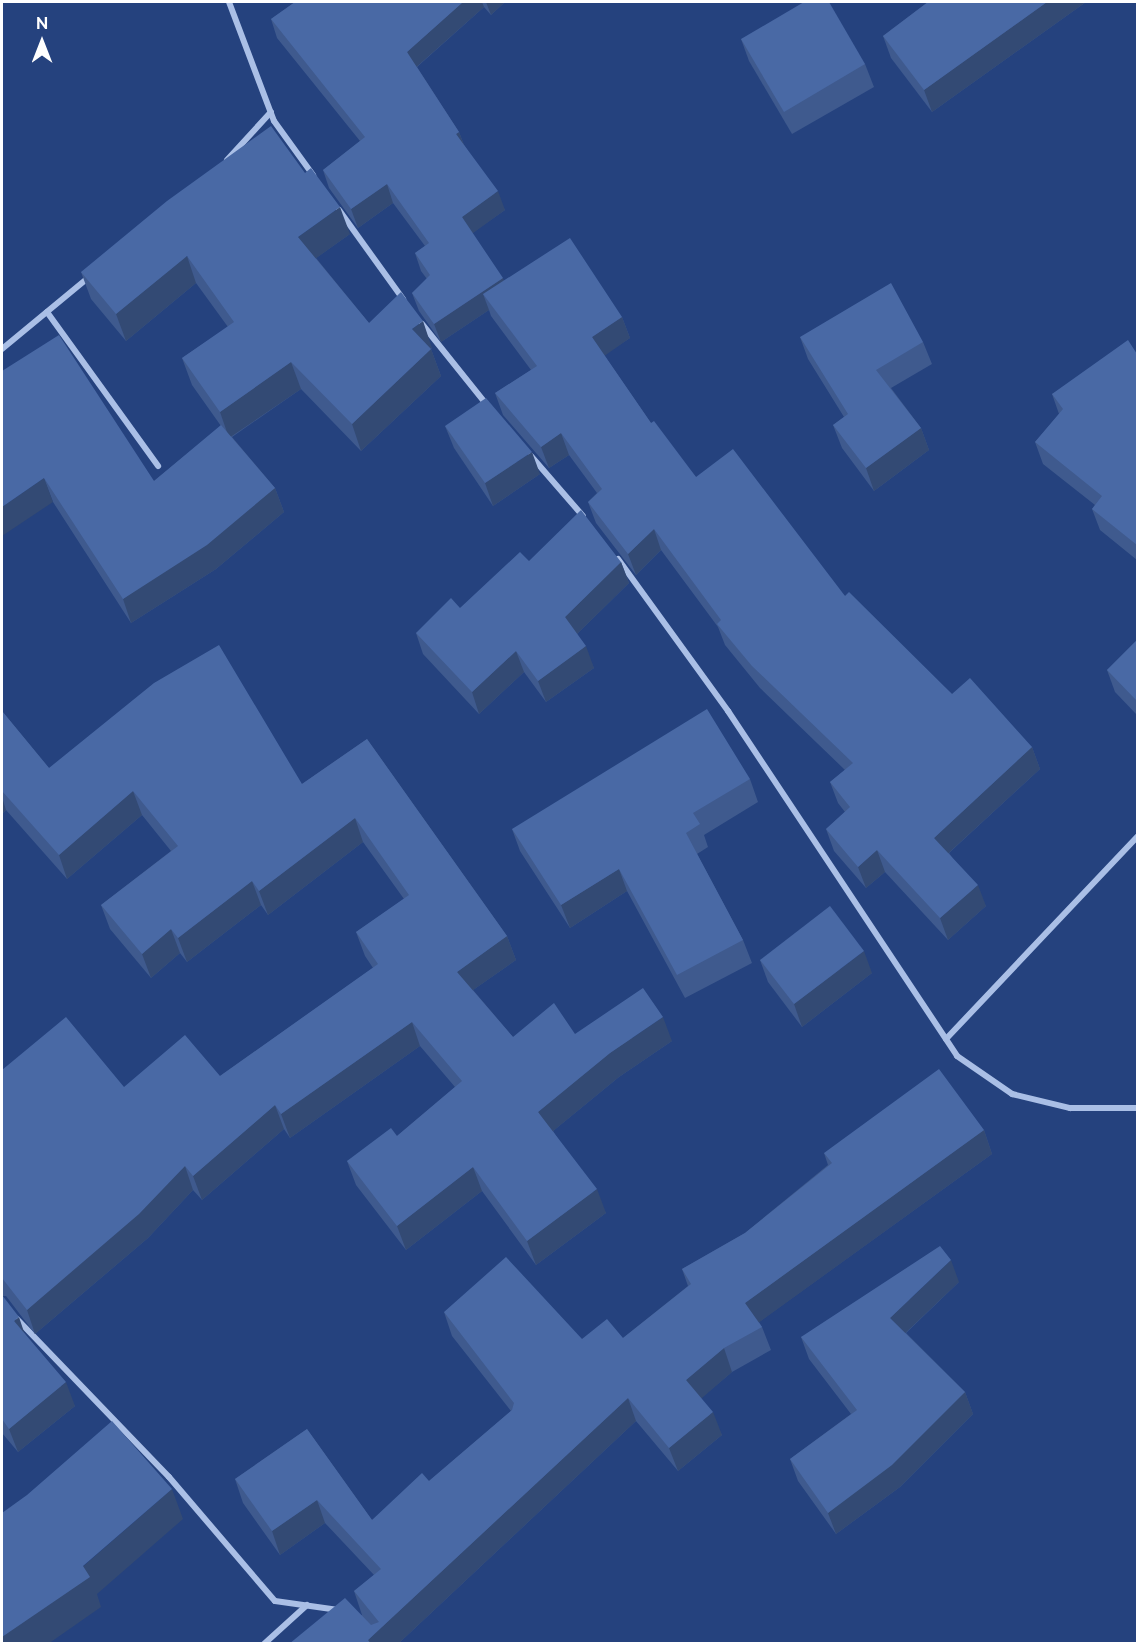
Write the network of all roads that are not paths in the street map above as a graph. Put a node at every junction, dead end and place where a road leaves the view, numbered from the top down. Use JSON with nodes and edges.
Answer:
{"nodes":[{"id":1,"x":229,"y":2,"type":"edge"},
{"id":2,"x":271,"y":112,"type":"junction"},
{"id":3,"x":221,"y":165,"type":"edge"},
{"id":4,"x":315,"y":178,"type":"edge"},
{"id":5,"x":336,"y":206,"type":"edge"},
{"id":6,"x":99,"y":268,"type":"edge"},
{"id":7,"x":411,"y":310,"type":"edge"},
{"id":8,"x":47,"y":312,"type":"junction"},
{"id":9,"x":418,"y":320,"type":"edge"},
{"id":10,"x":2,"y":350,"type":"edge"},
{"id":11,"x":491,"y":409,"type":"edge"},
{"id":12,"x":528,"y":453,"type":"edge"},
{"id":13,"x":158,"y":466,"type":"dead end"},
{"id":14,"x":586,"y":520,"type":"edge"},
{"id":15,"x":614,"y":553,"type":"edge"},
{"id":16,"x":1137,"y":836,"type":"edge"},
{"id":17,"x":946,"y":1039,"type":"junction"},
{"id":18,"x":1137,"y":1108,"type":"edge"},
{"id":19,"x":8,"y":1309,"type":"edge"},
{"id":20,"x":307,"y":1605,"type":"junction"},
{"id":21,"x":353,"y":1613,"type":"edge"},
{"id":22,"x":264,"y":1644,"type":"edge"}],
"edges":[{"from":1,"to":2,"type":"street"},
{"from":2,"to":3,"type":"street"},
{"from":2,"to":4,"type":"street"},
{"from":5,"to":7,"type":"street"},
{"from":6,"to":8,"type":"street"},
{"from":8,"to":10,"type":"street"},
{"from":8,"to":13,"type":"street"},
{"from":9,"to":11,"type":"street"},
{"from":12,"to":14,"type":"street"},
{"from":15,"to":17,"type":"street"},
{"from":16,"to":17,"type":"street"},
{"from":17,"to":18,"type":"street"},
{"from":19,"to":20,"type":"street"},
{"from":20,"to":21,"type":"street"},
{"from":20,"to":22,"type":"street"}]}
